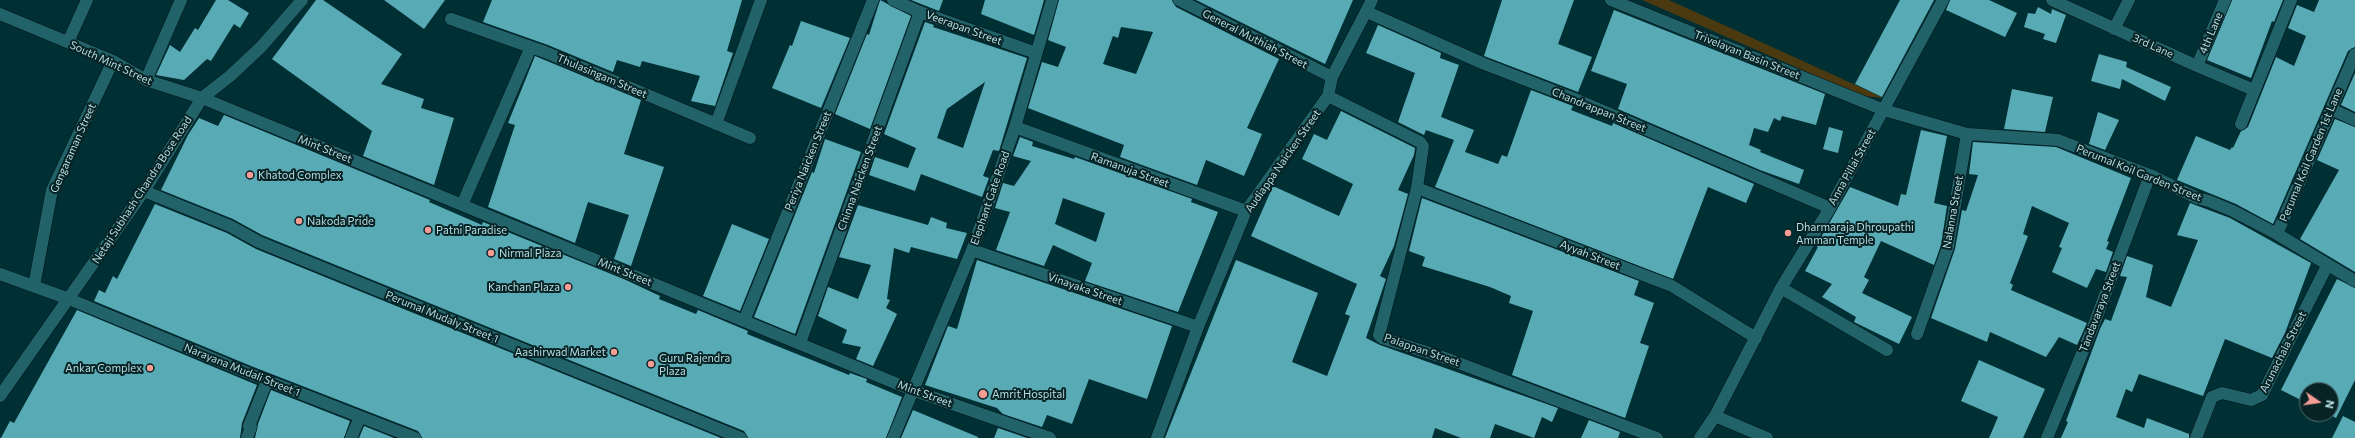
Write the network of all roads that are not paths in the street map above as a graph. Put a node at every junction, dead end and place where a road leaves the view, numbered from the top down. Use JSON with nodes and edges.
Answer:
{"nodes":[{"id":1,"x":87,"y":0,"type":"edge"},
{"id":2,"x":180,"y":0,"type":"edge"},
{"id":3,"x":302,"y":0,"type":"edge"},
{"id":4,"x":761,"y":0,"type":"edge"},
{"id":5,"x":873,"y":0,"type":"edge"},
{"id":6,"x":893,"y":0,"type":"edge"},
{"id":7,"x":1052,"y":0,"type":"edge"},
{"id":8,"x":1179,"y":0,"type":"edge"},
{"id":9,"x":1372,"y":0,"type":"edge"},
{"id":10,"x":1611,"y":0,"type":"edge"},
{"id":11,"x":1944,"y":0,"type":"edge"},
{"id":12,"x":2052,"y":0,"type":"edge"},
{"id":13,"x":2129,"y":0,"type":"edge"},
{"id":14,"x":2225,"y":0,"type":"edge"},
{"id":15,"x":2291,"y":0,"type":"edge"},
{"id":16,"x":920,"y":12,"type":"junction"},
{"id":17,"x":1367,"y":12,"type":"junction"},
{"id":18,"x":0,"y":14,"type":"edge"},
{"id":19,"x":451,"y":19,"type":"dead end"},
{"id":20,"x":2114,"y":28,"type":"junction"},
{"id":21,"x":68,"y":42,"type":"junction"},
{"id":22,"x":531,"y":47,"type":"junction"},
{"id":23,"x":1036,"y":53,"type":"junction"},
{"id":24,"x":2355,"y":54,"type":"edge"},
{"id":25,"x":113,"y":61,"type":"junction"},
{"id":26,"x":2197,"y":66,"type":"junction"},
{"id":27,"x":1332,"y":77,"type":"junction"},
{"id":28,"x":146,"y":80,"type":"junction"},
{"id":29,"x":2254,"y":90,"type":"junction"},
{"id":30,"x":1328,"y":96,"type":"junction"},
{"id":31,"x":202,"y":98,"type":"junction"},
{"id":32,"x":2331,"y":109,"type":"junction"},
{"id":33,"x":1884,"y":110,"type":"junction"},
{"id":34,"x":2355,"y":120,"type":"edge"},
{"id":35,"x":716,"y":124,"type":"junction"},
{"id":36,"x":2241,"y":124,"type":"dead end"},
{"id":37,"x":1015,"y":127,"type":"junction"},
{"id":38,"x":1967,"y":134,"type":"junction"},
{"id":39,"x":750,"y":138,"type":"dead end"},
{"id":40,"x":2150,"y":175,"type":"junction"},
{"id":41,"x":1417,"y":188,"type":"junction"},
{"id":42,"x":144,"y":191,"type":"junction"},
{"id":43,"x":462,"y":205,"type":"junction"},
{"id":44,"x":1830,"y":208,"type":"junction"},
{"id":45,"x":1246,"y":211,"type":"junction"},
{"id":46,"x":2277,"y":234,"type":"junction"},
{"id":47,"x":972,"y":250,"type":"junction"},
{"id":48,"x":2327,"y":266,"type":"junction"},
{"id":49,"x":0,"y":274,"type":"edge"},
{"id":50,"x":2355,"y":281,"type":"edge"},
{"id":51,"x":34,"y":286,"type":"junction"},
{"id":52,"x":1781,"y":288,"type":"junction"},
{"id":53,"x":69,"y":299,"type":"junction"},
{"id":54,"x":744,"y":321,"type":"junction"},
{"id":55,"x":1198,"y":327,"type":"junction"},
{"id":56,"x":1917,"y":334,"type":"dead end"},
{"id":57,"x":1756,"y":338,"type":"junction"},
{"id":58,"x":800,"y":343,"type":"junction"},
{"id":59,"x":1887,"y":350,"type":"dead end"},
{"id":60,"x":267,"y":381,"type":"junction"},
{"id":61,"x":912,"y":390,"type":"junction"},
{"id":62,"x":0,"y":396,"type":"edge"},
{"id":63,"x":1715,"y":416,"type":"junction"},
{"id":64,"x":360,"y":417,"type":"junction"},
{"id":65,"x":246,"y":438,"type":"edge"},
{"id":66,"x":352,"y":438,"type":"edge"},
{"id":67,"x":415,"y":438,"type":"edge"},
{"id":68,"x":742,"y":438,"type":"edge"},
{"id":69,"x":893,"y":438,"type":"edge"},
{"id":70,"x":1050,"y":438,"type":"edge"},
{"id":71,"x":1157,"y":438,"type":"edge"},
{"id":72,"x":1657,"y":438,"type":"edge"},
{"id":73,"x":1700,"y":438,"type":"edge"},
{"id":74,"x":1767,"y":438,"type":"edge"},
{"id":75,"x":2047,"y":438,"type":"edge"},
{"id":76,"x":2196,"y":438,"type":"edge"}],
"edges":[{"from":1,"to":21,"type":"street"},
{"from":2,"to":28,"type":"street"},
{"from":3,"to":31,"type":"street","name":"Netaji Subhash Chandra Bose Road"},
{"from":4,"to":35,"type":"street"},
{"from":5,"to":54,"type":"street","name":"Periya Naicken Street"},
{"from":6,"to":16,"type":"street","name":"Veerapan Street"},
{"from":7,"to":23,"type":"street","name":"Elephant Gate Road"},
{"from":8,"to":27,"type":"street","name":"General Muthiah Street"},
{"from":9,"to":17,"type":"street","name":"Audiappa Naicken Street"},
{"from":10,"to":33,"type":"street","name":"Trivelayan Basin Street"},
{"from":11,"to":33,"type":"street","name":"Anna Pillai Street"},
{"from":12,"to":20,"type":"street","name":"3rd Lane"},
{"from":13,"to":20,"type":"street"},
{"from":14,"to":26,"type":"street","name":"4th Lane"},
{"from":15,"to":29,"type":"street"},
{"from":16,"to":23,"type":"street","name":"Veerapan Street"},
{"from":16,"to":58,"type":"street","name":"Chinna Naicken Street"},
{"from":17,"to":27,"type":"street","name":"Audiappa Naicken Street"},
{"from":17,"to":44,"type":"street","name":"Chandrappan Street"},
{"from":18,"to":21,"type":"street","name":"South Mint Street"},
{"from":19,"to":22,"type":"street","name":"Thulasingam Street"},
{"from":20,"to":26,"type":"street","name":"3rd Lane"},
{"from":21,"to":25,"type":"street","name":"South Mint Street"},
{"from":22,"to":35,"type":"street","name":"Thulasingam Street"},
{"from":22,"to":43,"type":"street"},
{"from":23,"to":37,"type":"street","name":"Elephant Gate Road"},
{"from":24,"to":32,"type":"street","name":"Perumal Koil Garden 1st Lane"},
{"from":25,"to":28,"type":"street","name":"South Mint Street"},
{"from":25,"to":51,"type":"street","name":"Gengaraman Street"},
{"from":26,"to":29,"type":"street","name":"3rd Lane"},
{"from":27,"to":30,"type":"street","name":"Audiappa Naicken Street"},
{"from":28,"to":31,"type":"street","name":"South Mint Street"},
{"from":29,"to":36,"type":"street"},
{"from":30,"to":41,"type":"street","name":"Palappan Street"},
{"from":30,"to":45,"type":"street","name":"Audiappa Naicken Street"},
{"from":31,"to":42,"type":"street","name":"Netaji Subhash Chandra Bose Road"},
{"from":31,"to":43,"type":"street","name":"Mint Street"},
{"from":32,"to":34,"type":"street"},
{"from":32,"to":46,"type":"street","name":"Perumal Koil Garden 1st Lane"},
{"from":33,"to":38,"type":"street","name":"Perumal Koil Garden Street"},
{"from":33,"to":44,"type":"street","name":"Anna Pillai Street"},
{"from":35,"to":39,"type":"street","name":"Thulasingam Street"},
{"from":37,"to":45,"type":"street","name":"Ramanuja Street"},
{"from":37,"to":47,"type":"street","name":"Elephant Gate Road"},
{"from":38,"to":40,"type":"street","name":"Perumal Koil Garden Street"},
{"from":38,"to":56,"type":"street","name":"Nalanna Street"},
{"from":40,"to":46,"type":"street","name":"Perumal Koil Garden Street"},
{"from":40,"to":75,"type":"street","name":"Tandavaraya Street"},
{"from":41,"to":57,"type":"street","name":"Ayyah Street"},
{"from":41,"to":72,"type":"street","name":"Palappan Street"},
{"from":42,"to":53,"type":"street","name":"Netaji Subhash Chandra Bose Road"},
{"from":42,"to":68,"type":"street","name":"Perumal Mudaly Street 1"},
{"from":43,"to":54,"type":"street","name":"Mint Street"},
{"from":44,"to":52,"type":"street","name":"Anna Pillai Street"},
{"from":45,"to":55,"type":"street","name":"Audiappa Naicken Street"},
{"from":46,"to":48,"type":"street","name":"Perumal Koil Garden Street"},
{"from":47,"to":55,"type":"street","name":"Vinayaka Street"},
{"from":47,"to":61,"type":"street","name":"Elephant Gate Road"},
{"from":48,"to":50,"type":"street","name":"Perumal Koil Garden Street"},
{"from":48,"to":76,"type":"street","name":"Arunachala Street"},
{"from":49,"to":51,"type":"street","name":"Narayana Mudali Street 1"},
{"from":51,"to":53,"type":"street","name":"Narayana Mudali Street 1"},
{"from":52,"to":57,"type":"street","name":"Anna Pillai Street"},
{"from":52,"to":59,"type":"street"},
{"from":53,"to":60,"type":"street","name":"Narayana Mudali Street 1"},
{"from":53,"to":62,"type":"street","name":"Netaji Subhash Chandra Bose Road"},
{"from":54,"to":58,"type":"street","name":"Mint Street"},
{"from":55,"to":71,"type":"street","name":"Audiappa Naicken Street"},
{"from":57,"to":63,"type":"street","name":"Anna Pillai Street"},
{"from":58,"to":61,"type":"street","name":"Mint Street"},
{"from":60,"to":64,"type":"street","name":"Narayana Mudali Street 1"},
{"from":60,"to":65,"type":"street"},
{"from":61,"to":69,"type":"street","name":"Elephant Gate Road"},
{"from":61,"to":70,"type":"street","name":"Mint Street"},
{"from":63,"to":73,"type":"street","name":"Anna Pillai Street"},
{"from":63,"to":74,"type":"street"},
{"from":64,"to":66,"type":"street"},
{"from":64,"to":67,"type":"street","name":"Narayana Mudali Street 1"}]}
